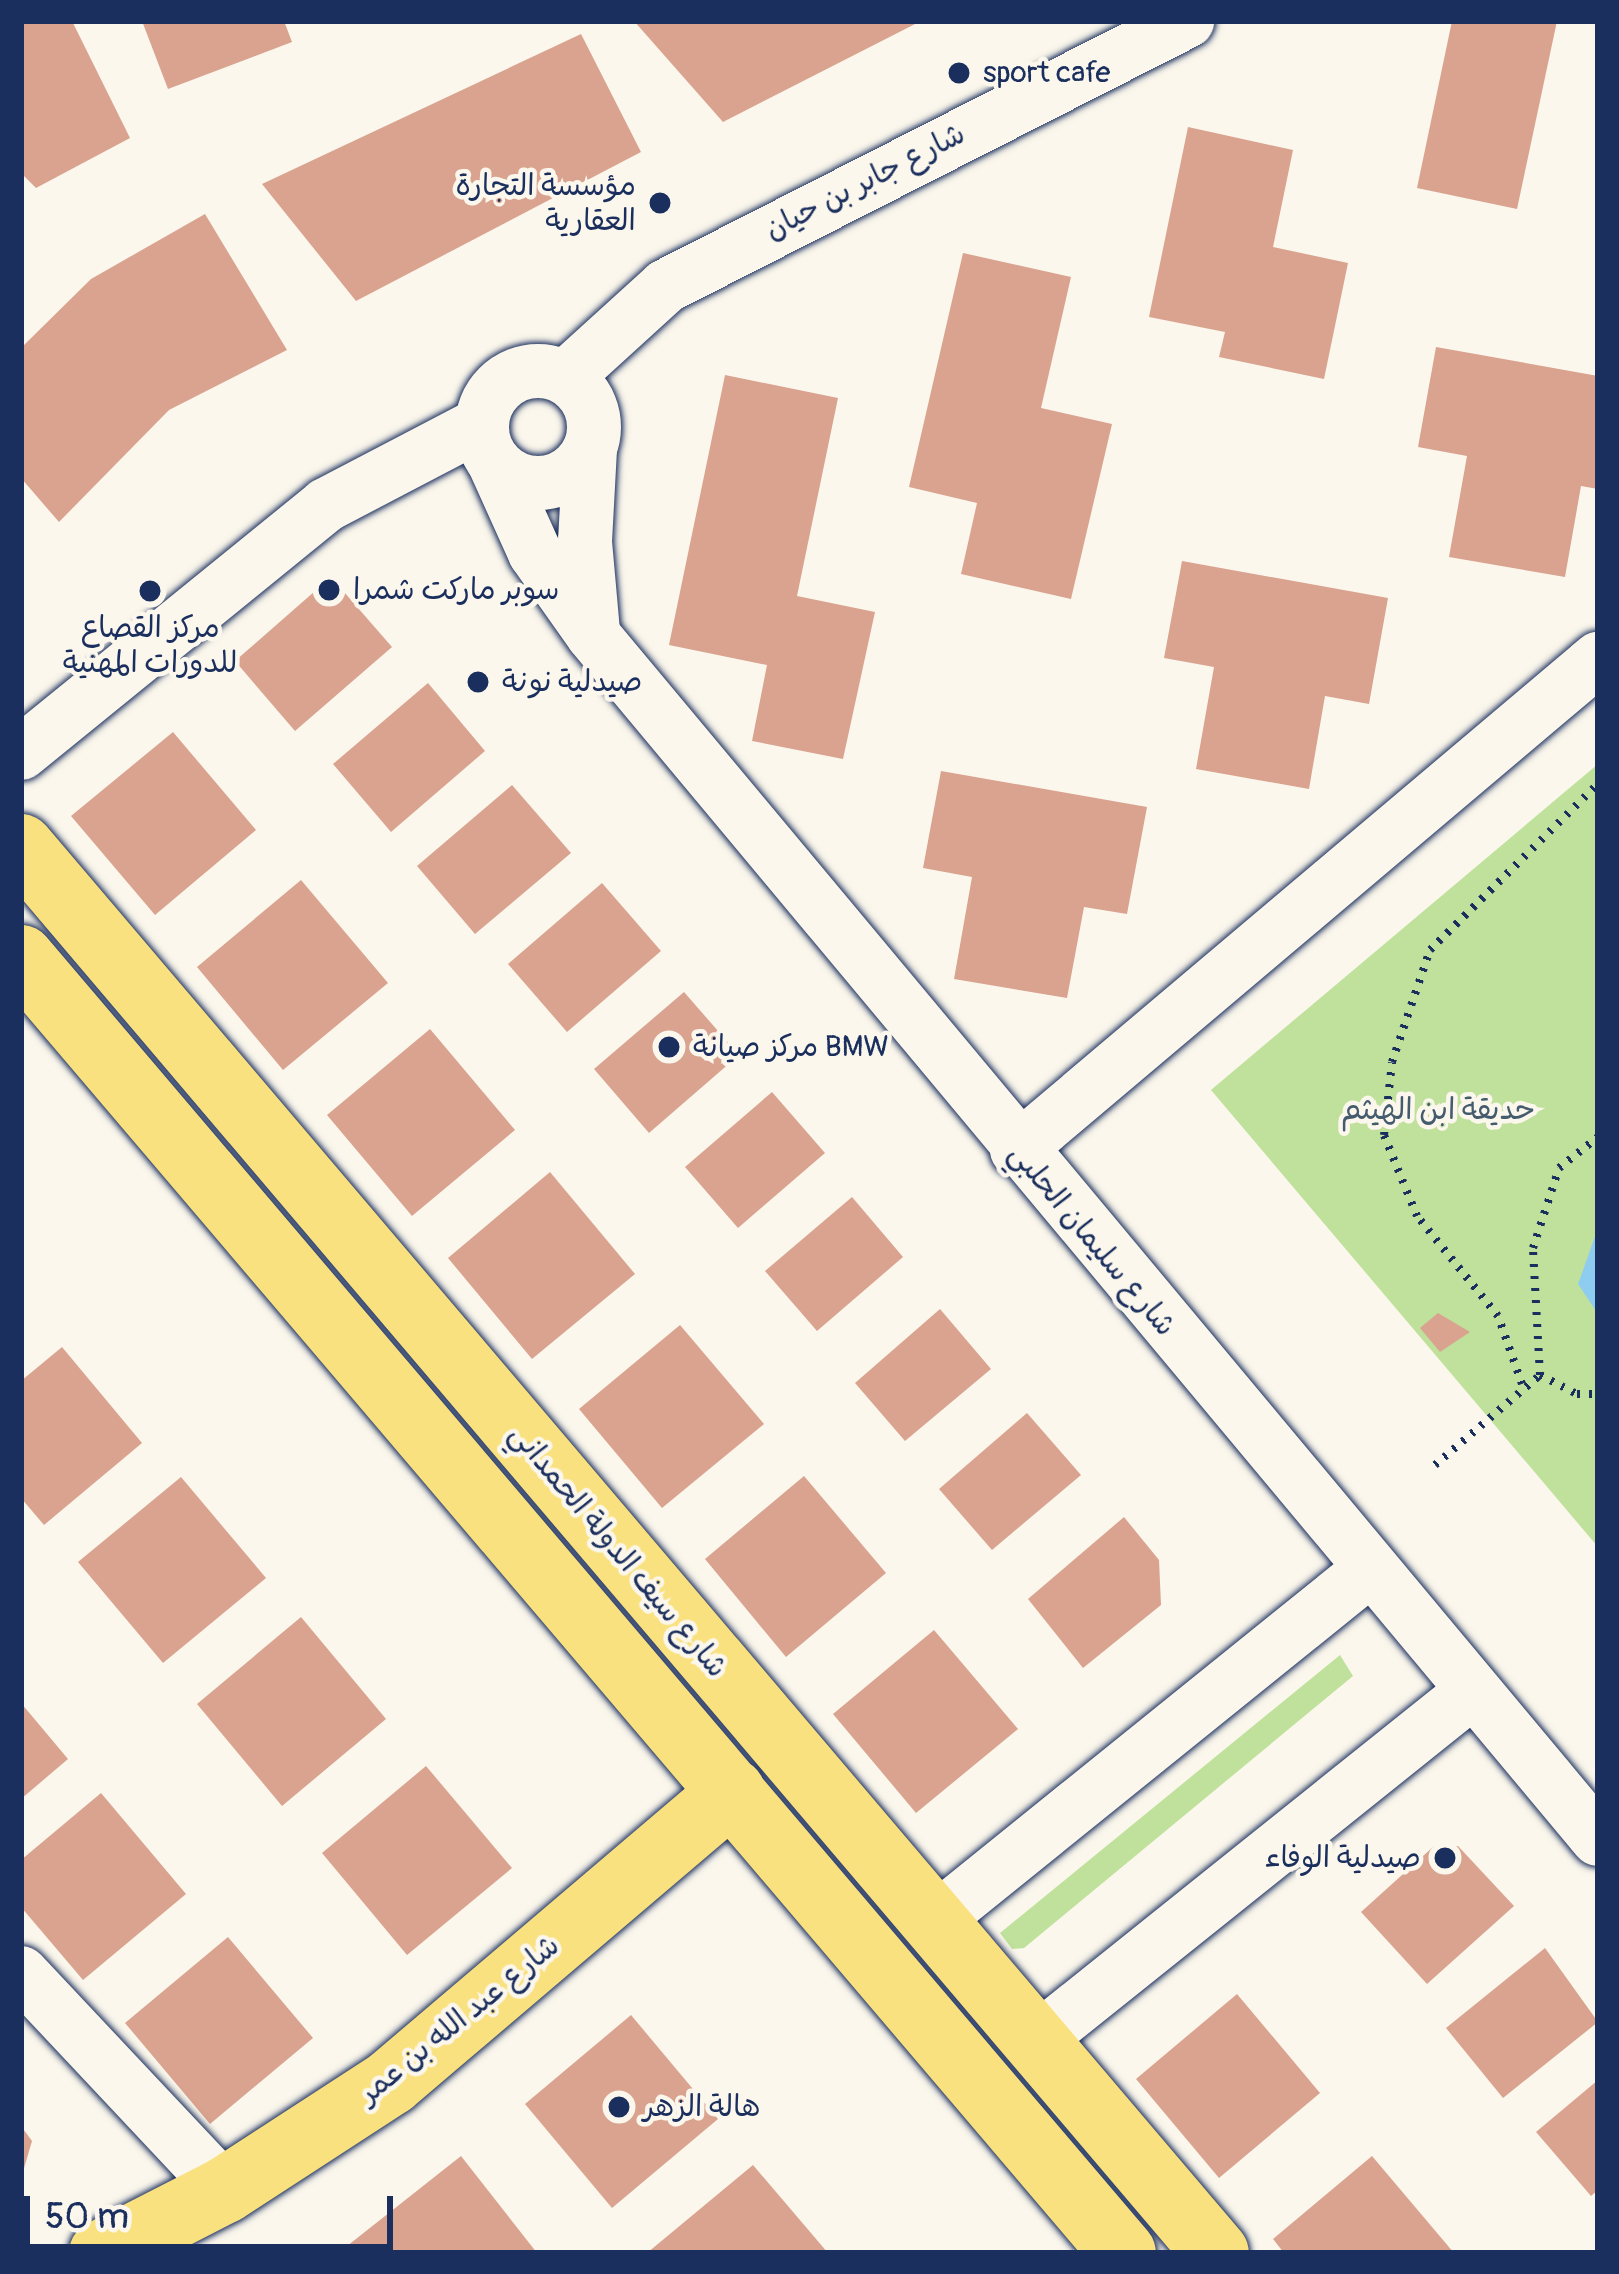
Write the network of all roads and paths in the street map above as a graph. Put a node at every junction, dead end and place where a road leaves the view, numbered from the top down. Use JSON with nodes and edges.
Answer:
{"nodes":[{"id":1,"x":1187,"y":21,"type":"edge"},
{"id":2,"x":566,"y":377,"type":"junction"},
{"id":3,"x":488,"y":443,"type":"junction"},
{"id":4,"x":590,"y":449,"type":"junction"},
{"id":5,"x":593,"y":634,"type":"junction"},
{"id":6,"x":1598,"y":659,"type":"edge"},
{"id":7,"x":21,"y":753,"type":"edge"},
{"id":8,"x":1598,"y":784,"type":"edge"},
{"id":9,"x":21,"y":847,"type":"edge"},
{"id":10,"x":21,"y":958,"type":"edge"},
{"id":11,"x":1598,"y":1137,"type":"edge"},
{"id":12,"x":1017,"y":1150,"type":"junction"},
{"id":13,"x":1540,"y":1376,"type":"junction"},
{"id":14,"x":1522,"y":1384,"type":"junction"},
{"id":15,"x":1598,"y":1394,"type":"edge"},
{"id":16,"x":1436,"y":1466,"type":"dead end"},
{"id":17,"x":1368,"y":1571,"type":"junction"},
{"id":18,"x":1473,"y":1691,"type":"junction"},
{"id":19,"x":732,"y":1792,"type":"junction"},
{"id":20,"x":1598,"y":1839,"type":"edge"},
{"id":21,"x":934,"y":1922,"type":"junction"},
{"id":22,"x":21,"y":1972,"type":"edge"},
{"id":23,"x":1037,"y":2040,"type":"junction"},
{"id":24,"x":225,"y":2190,"type":"junction"},
{"id":25,"x":102,"y":2253,"type":"edge"},
{"id":26,"x":1124,"y":2253,"type":"edge"},
{"id":27,"x":1216,"y":2253,"type":"edge"}],
"edges":[{"from":1,"to":2,"type":"street","name":"شارع جابر بن حيان"},
{"from":2,"to":3,"type":"street"},
{"from":2,"to":4,"type":"street"},
{"from":3,"to":4,"type":"street"},
{"from":3,"to":5,"type":"street","name":"شارع سليمان الحلبي"},
{"from":3,"to":7,"type":"street"},
{"from":4,"to":5,"type":"street"},
{"from":5,"to":12,"type":"street","name":"شارع سليمان الحلبي"},
{"from":6,"to":12,"type":"street"},
{"from":8,"to":14,"type":"path"},
{"from":9,"to":21,"type":"main road","name":"شارع سيف الدولة الحمداني"},
{"from":10,"to":19,"type":"main road"},
{"from":11,"to":13,"type":"path"},
{"from":12,"to":17,"type":"street","name":"شارع سليمان الحلبي"},
{"from":13,"to":14,"type":"path"},
{"from":13,"to":15,"type":"path"},
{"from":14,"to":16,"type":"path"},
{"from":17,"to":18,"type":"street","name":"شارع سليمان الحلبي"},
{"from":17,"to":21,"type":"street"},
{"from":18,"to":20,"type":"street","name":"شارع سليمان الحلبي"},
{"from":18,"to":23,"type":"street"},
{"from":19,"to":24,"type":"main road","name":"شارع عبد الله بن عمر"},
{"from":19,"to":26,"type":"main road"},
{"from":21,"to":23,"type":"main road","name":"شارع سيف الدولة الحمداني"},
{"from":22,"to":24,"type":"street"},
{"from":23,"to":27,"type":"main road","name":"شارع سيف الدولة الحمداني"},
{"from":24,"to":25,"type":"main road","name":"شارع عبد الله بن عمر"}]}
